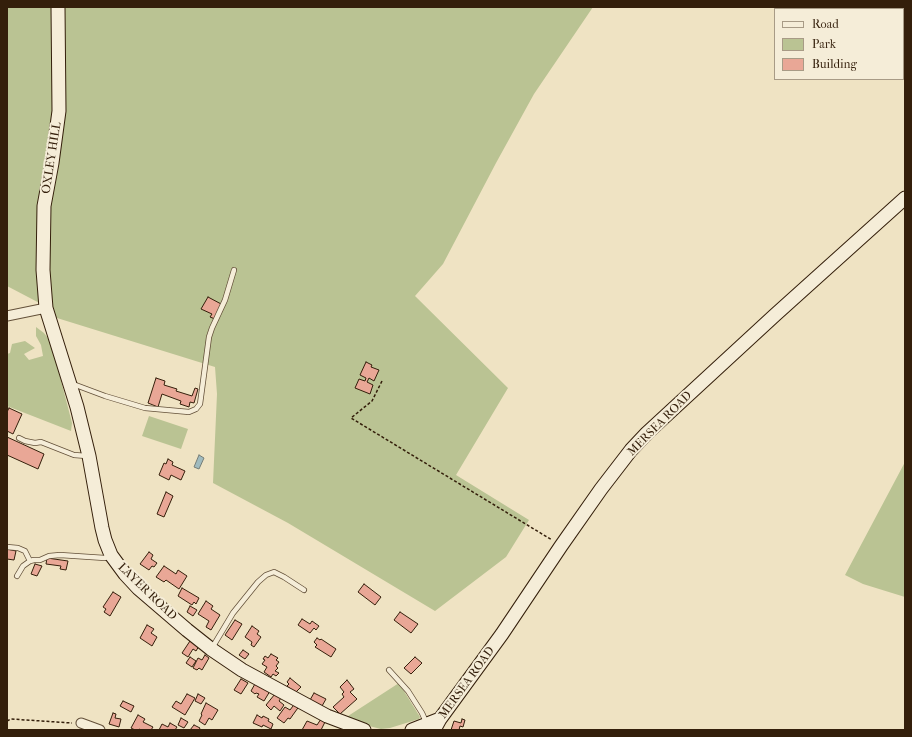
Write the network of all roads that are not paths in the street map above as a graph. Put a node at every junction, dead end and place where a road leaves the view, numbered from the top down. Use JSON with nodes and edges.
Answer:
{"nodes":[{"id":1,"x":58,"y":7,"type":"edge"},
{"id":2,"x":905,"y":198,"type":"edge"},
{"id":3,"x":234,"y":270,"type":"dead end"},
{"id":4,"x":46,"y":308,"type":"junction"},
{"id":5,"x":7,"y":316,"type":"edge"},
{"id":6,"x":70,"y":383,"type":"junction"},
{"id":7,"x":19,"y":438,"type":"dead end"},
{"id":8,"x":89,"y":456,"type":"junction"},
{"id":9,"x":7,"y":547,"type":"edge"},
{"id":10,"x":111,"y":555,"type":"junction"},
{"id":11,"x":30,"y":561,"type":"junction"},
{"id":12,"x":17,"y":576,"type":"dead end"},
{"id":13,"x":304,"y":590,"type":"dead end"},
{"id":14,"x":211,"y":649,"type":"junction"},
{"id":15,"x":389,"y":670,"type":"dead end"},
{"id":16,"x":80,"y":723,"type":"road end"},
{"id":17,"x":434,"y":725,"type":"edge"},
{"id":18,"x":345,"y":727,"type":"edge"},
{"id":19,"x":100,"y":730,"type":"edge"},
{"id":20,"x":364,"y":730,"type":"edge"},
{"id":21,"x":412,"y":730,"type":"edge"}],
"edges":[{"from":1,"to":4,"type":"street","name":"OXLEY HILL"},
{"from":2,"to":17,"type":"street","name":"MERSEA ROAD"},
{"from":3,"to":6,"type":"lane"},
{"from":4,"to":5,"type":"street"},
{"from":4,"to":6,"type":"street","name":"LAYER ROAD"},
{"from":6,"to":8,"type":"street","name":"LAYER ROAD"},
{"from":7,"to":8,"type":"lane"},
{"from":8,"to":10,"type":"street","name":"LAYER ROAD"},
{"from":9,"to":11,"type":"lane"},
{"from":10,"to":11,"type":"lane"},
{"from":10,"to":14,"type":"street","name":"LAYER ROAD"},
{"from":11,"to":12,"type":"lane"},
{"from":13,"to":14,"type":"lane"},
{"from":14,"to":18,"type":"street","name":"LAYER ROAD"},
{"from":15,"to":17,"type":"lane"},
{"from":16,"to":19,"type":"street"},
{"from":17,"to":21,"type":"street"},
{"from":18,"to":20,"type":"street","name":"LAYER ROAD"}]}
